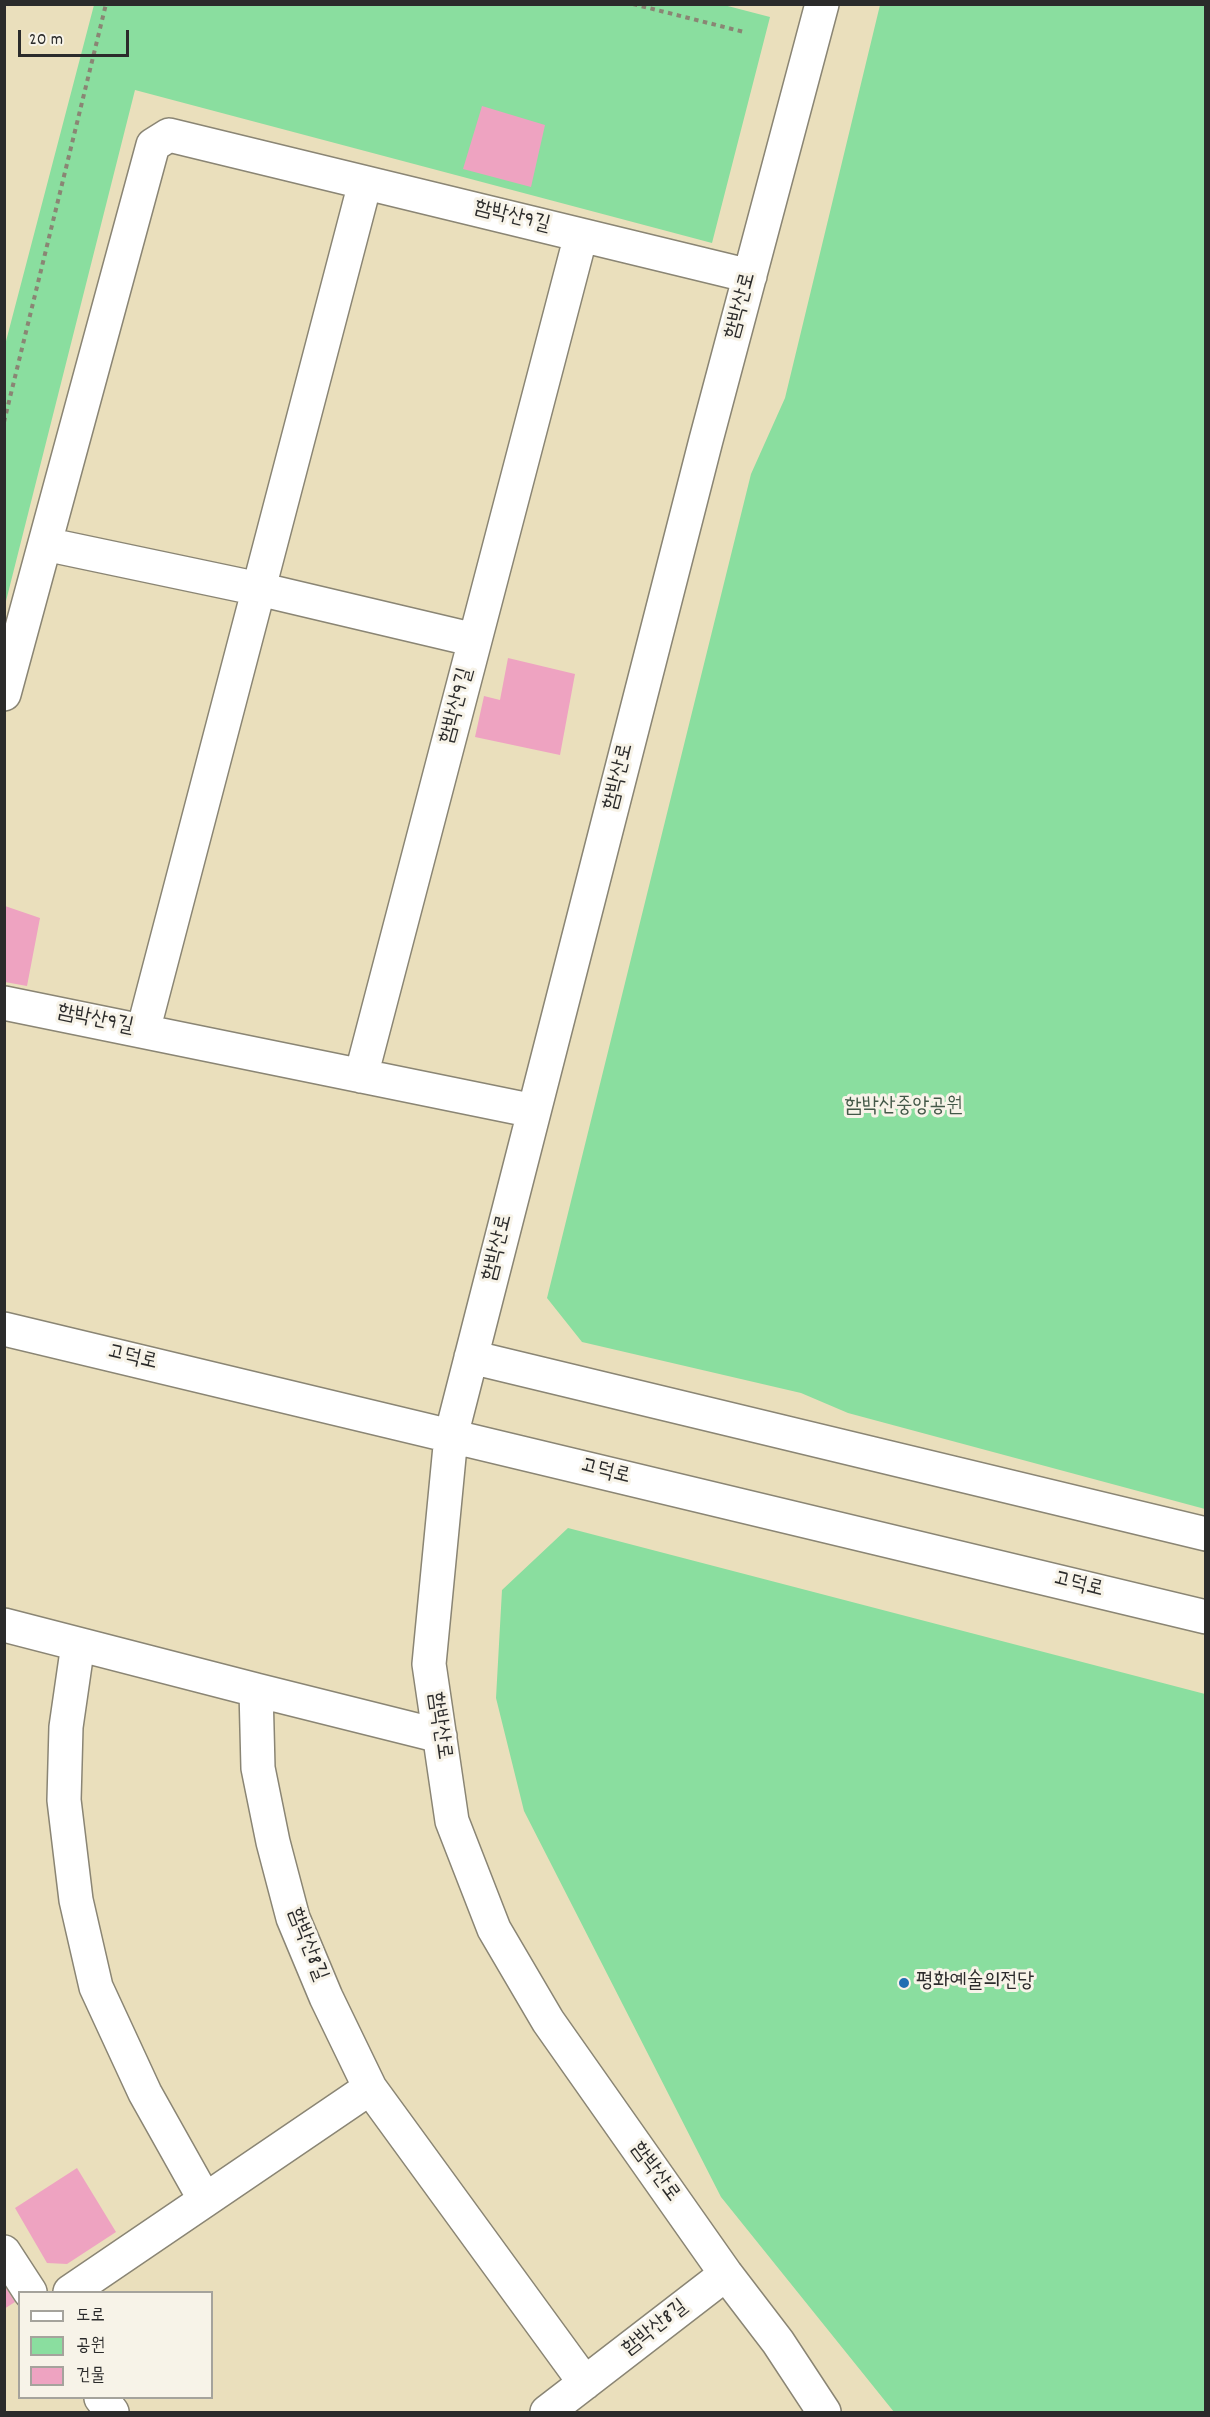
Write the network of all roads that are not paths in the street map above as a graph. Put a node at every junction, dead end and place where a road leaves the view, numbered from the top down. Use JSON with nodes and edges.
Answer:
{"nodes":[{"id":1,"x":822,"y":4,"type":"edge"},
{"id":2,"x":365,"y":183,"type":"junction"},
{"id":3,"x":581,"y":235,"type":"junction"},
{"id":4,"x":750,"y":276,"type":"junction"},
{"id":5,"x":45,"y":544,"type":"junction"},
{"id":6,"x":259,"y":589,"type":"junction"},
{"id":7,"x":475,"y":640,"type":"junction"},
{"id":8,"x":4,"y":694,"type":"edge"},
{"id":9,"x":4,"y":1003,"type":"edge"},
{"id":10,"x":143,"y":1031,"type":"junction"},
{"id":11,"x":361,"y":1076,"type":"junction"},
{"id":12,"x":534,"y":1111,"type":"junction"},
{"id":13,"x":4,"y":1329,"type":"edge"},
{"id":14,"x":471,"y":1358,"type":"junction"},
{"id":15,"x":451,"y":1436,"type":"junction"},
{"id":16,"x":1206,"y":1534,"type":"edge"},
{"id":17,"x":1206,"y":1617,"type":"edge"},
{"id":18,"x":4,"y":1625,"type":"edge"},
{"id":19,"x":78,"y":1644,"type":"junction"},
{"id":20,"x":256,"y":1690,"type":"junction"},
{"id":21,"x":440,"y":1736,"type":"junction"},
{"id":22,"x":370,"y":2088,"type":"junction"},
{"id":23,"x":205,"y":2200,"type":"junction"},
{"id":24,"x":4,"y":2252,"type":"edge"},
{"id":25,"x":726,"y":2274,"type":"junction"},
{"id":26,"x":29,"y":2291,"type":"edge"},
{"id":27,"x":71,"y":2291,"type":"edge"},
{"id":28,"x":585,"y":2383,"type":"junction"},
{"id":29,"x":102,"y":2399,"type":"edge"},
{"id":30,"x":112,"y":2412,"type":"edge"},
{"id":31,"x":547,"y":2412,"type":"edge"},
{"id":32,"x":824,"y":2412,"type":"edge"}],
"edges":[{"from":1,"to":4,"type":"street","name":"함박산로"},
{"from":2,"to":3,"type":"street","name":"함박산9길"},
{"from":2,"to":5,"type":"street","name":"함박산9길"},
{"from":2,"to":6,"type":"street"},
{"from":3,"to":4,"type":"street"},
{"from":3,"to":7,"type":"street","name":"함박산9길"},
{"from":4,"to":12,"type":"street","name":"함박산로"},
{"from":5,"to":6,"type":"street"},
{"from":5,"to":8,"type":"street","name":"함박산9길"},
{"from":6,"to":7,"type":"street"},
{"from":6,"to":10,"type":"street"},
{"from":7,"to":11,"type":"street","name":"함박산9길"},
{"from":9,"to":10,"type":"street","name":"함박산9길"},
{"from":10,"to":11,"type":"street","name":"함박산9길"},
{"from":11,"to":12,"type":"street","name":"함박산9길"},
{"from":12,"to":14,"type":"street","name":"함박산로"},
{"from":13,"to":15,"type":"street","name":"고덕로"},
{"from":14,"to":15,"type":"street","name":"함박산로"},
{"from":14,"to":16,"type":"street"},
{"from":15,"to":17,"type":"street","name":"고덕로"},
{"from":15,"to":21,"type":"street","name":"함박산로"},
{"from":18,"to":19,"type":"street"},
{"from":19,"to":20,"type":"street"},
{"from":19,"to":23,"type":"street"},
{"from":20,"to":21,"type":"street"},
{"from":20,"to":22,"type":"street","name":"함박산8길"},
{"from":21,"to":25,"type":"street","name":"함박산로"},
{"from":22,"to":23,"type":"street"},
{"from":22,"to":28,"type":"street","name":"함박산8길"},
{"from":23,"to":27,"type":"street"},
{"from":24,"to":26,"type":"street"},
{"from":25,"to":28,"type":"street","name":"함박산8길"},
{"from":25,"to":32,"type":"street","name":"함박산로"},
{"from":28,"to":31,"type":"street","name":"함박산8길"},
{"from":29,"to":30,"type":"street"}]}
